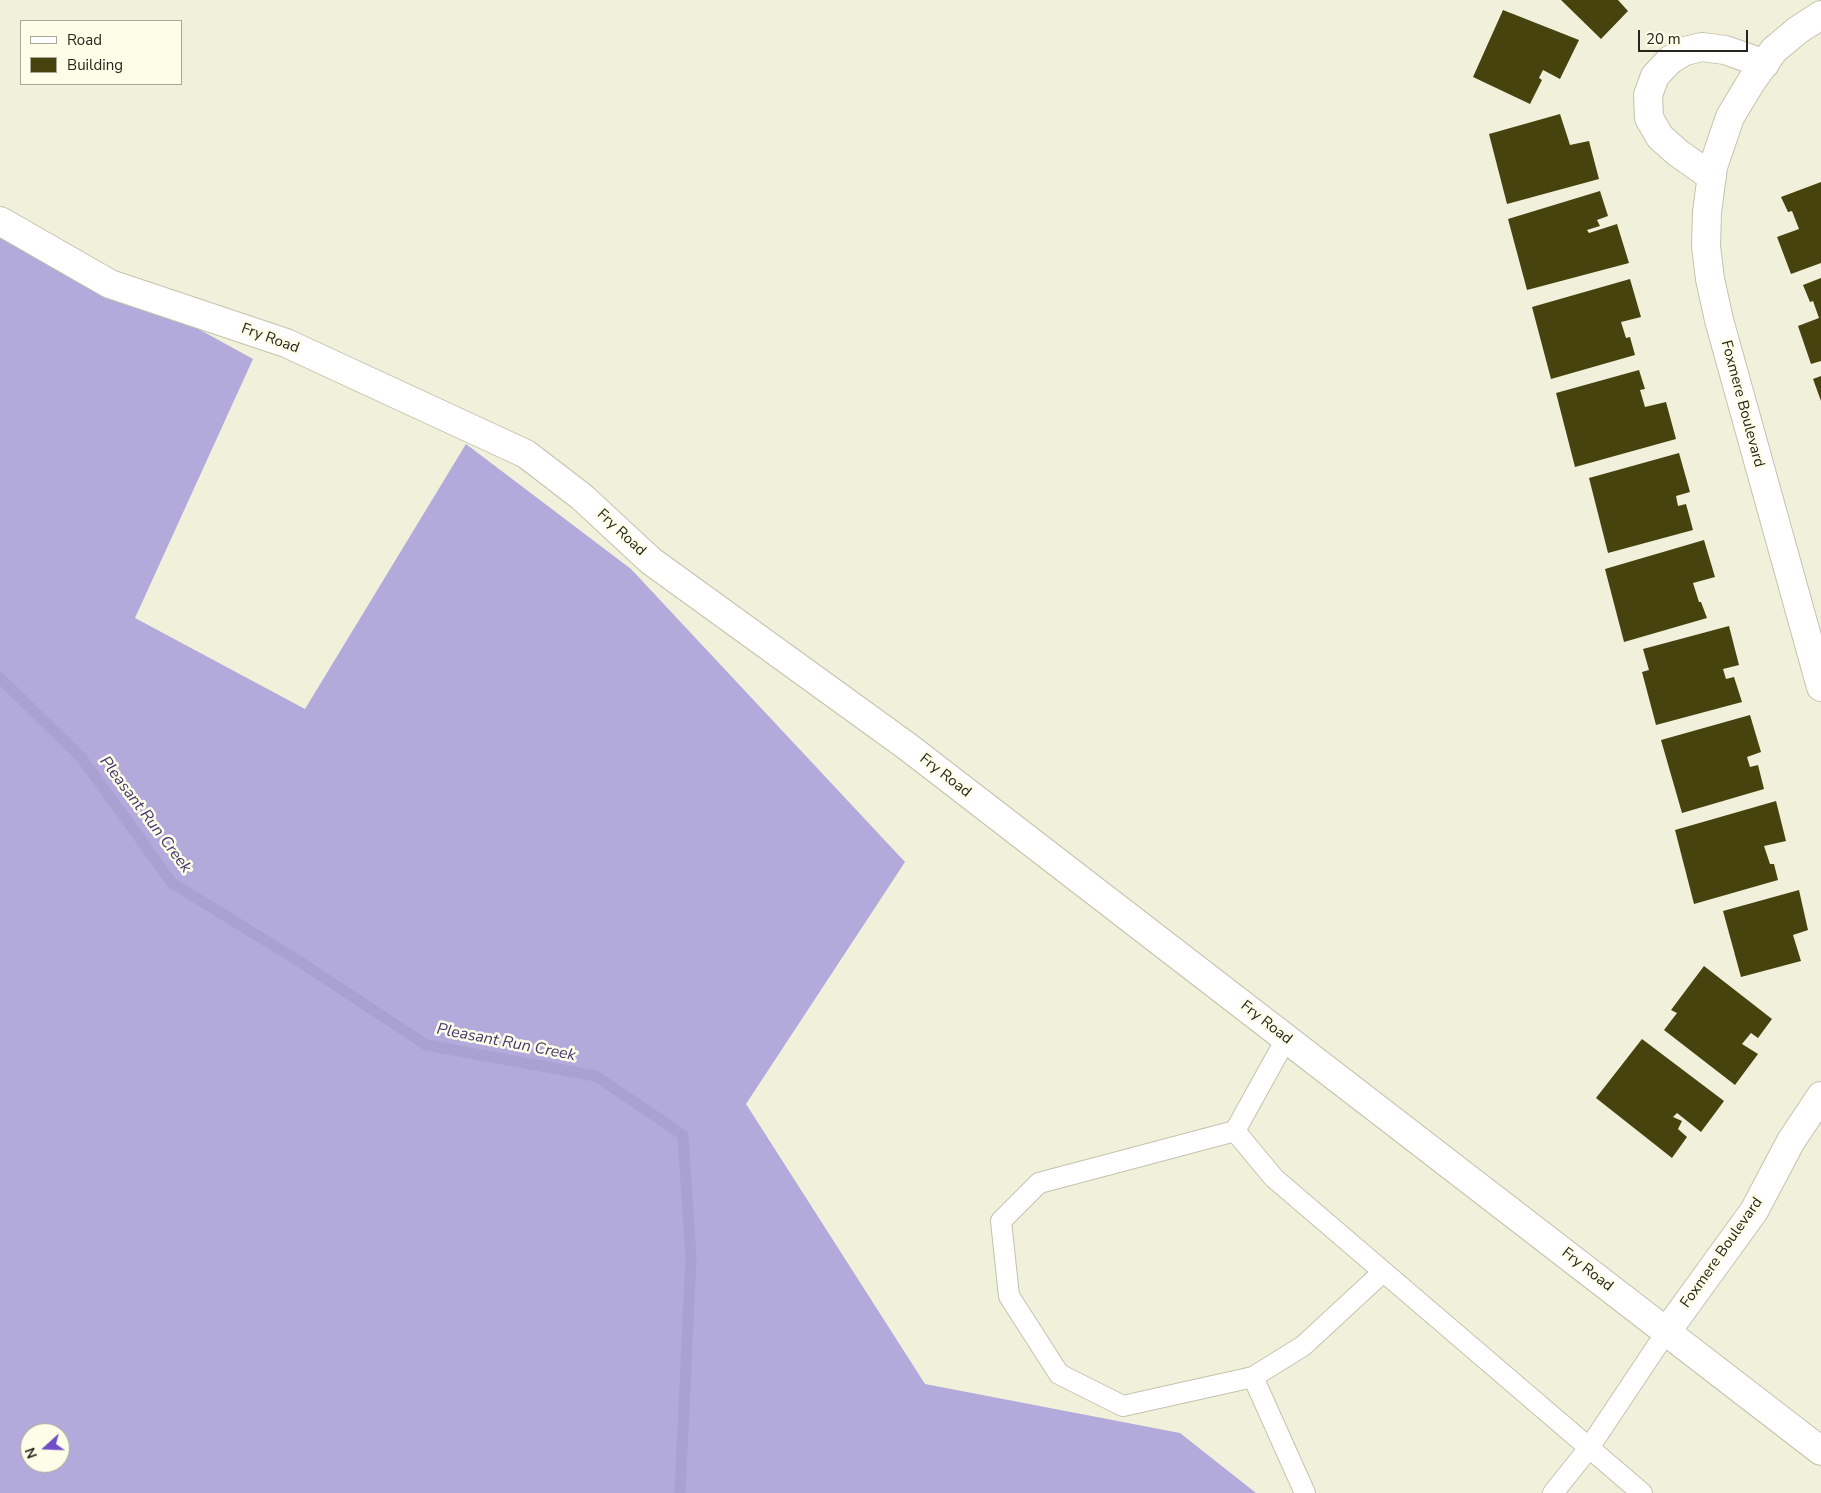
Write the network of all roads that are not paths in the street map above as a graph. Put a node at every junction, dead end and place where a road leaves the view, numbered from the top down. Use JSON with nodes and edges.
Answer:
{"nodes":[{"id":1,"x":1821,"y":15,"type":"edge"},
{"id":2,"x":1765,"y":64,"type":"junction"},
{"id":3,"x":1712,"y":177,"type":"junction"},
{"id":4,"x":0,"y":221,"type":"edge"},
{"id":5,"x":1821,"y":687,"type":"edge"},
{"id":6,"x":1286,"y":1038,"type":"junction"},
{"id":7,"x":1821,"y":1096,"type":"edge"},
{"id":8,"x":1235,"y":1131,"type":"junction"},
{"id":9,"x":1383,"y":1272,"type":"junction"},
{"id":10,"x":1667,"y":1331,"type":"junction"},
{"id":11,"x":1253,"y":1377,"type":"junction"},
{"id":12,"x":1589,"y":1448,"type":"junction"},
{"id":13,"x":1821,"y":1451,"type":"edge"},
{"id":14,"x":1305,"y":1493,"type":"edge"},
{"id":15,"x":1553,"y":1493,"type":"edge"},
{"id":16,"x":1642,"y":1493,"type":"edge"}],
"edges":[{"from":1,"to":2,"type":"street","name":"Foxmere Boulevard"},
{"from":2,"to":3,"type":"street","name":"Foxmere Boulevard"},
{"from":2,"to":3,"type":"street"},
{"from":3,"to":5,"type":"street","name":"Foxmere Boulevard"},
{"from":4,"to":6,"type":"street","name":"Fry Road"},
{"from":6,"to":8,"type":"lane"},
{"from":6,"to":10,"type":"street","name":"Fry Road"},
{"from":7,"to":10,"type":"street","name":"Foxmere Boulevard"},
{"from":8,"to":9,"type":"lane"},
{"from":8,"to":11,"type":"lane"},
{"from":9,"to":11,"type":"lane"},
{"from":9,"to":12,"type":"lane"},
{"from":10,"to":12,"type":"lane"},
{"from":10,"to":13,"type":"street","name":"Fry Road"},
{"from":11,"to":14,"type":"lane"},
{"from":12,"to":15,"type":"lane"},
{"from":12,"to":16,"type":"lane"}]}
